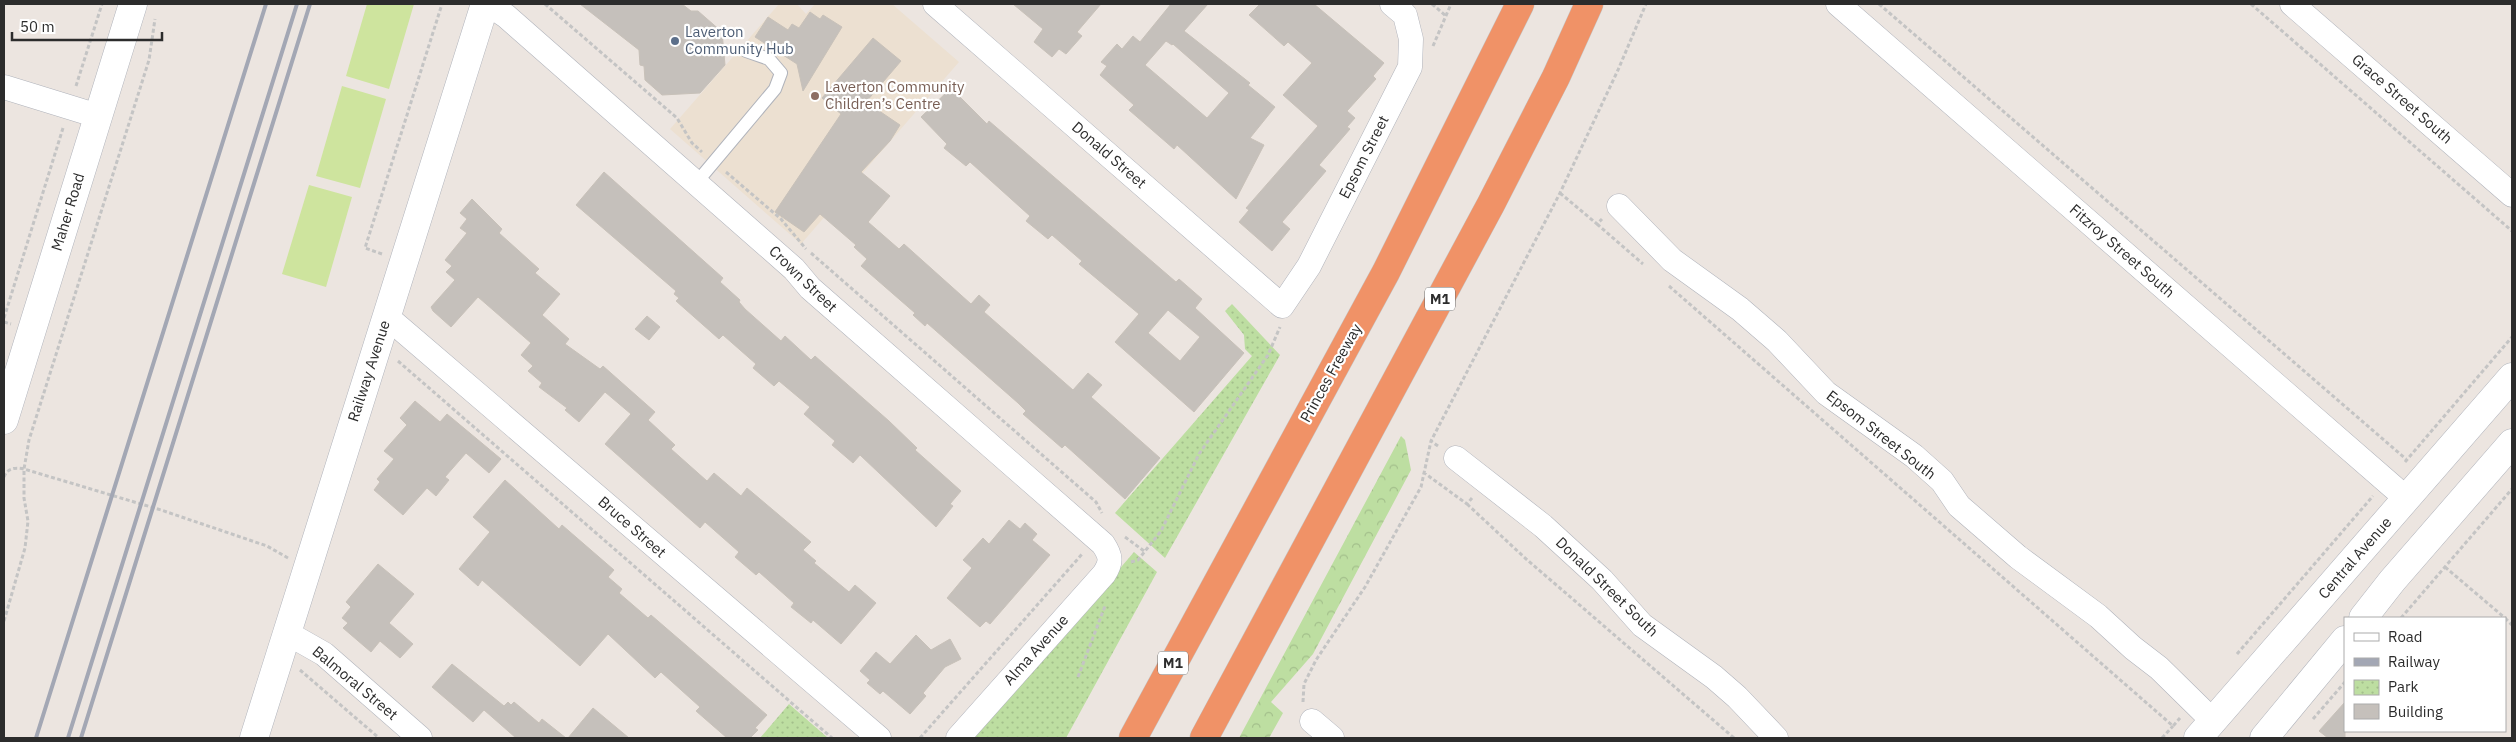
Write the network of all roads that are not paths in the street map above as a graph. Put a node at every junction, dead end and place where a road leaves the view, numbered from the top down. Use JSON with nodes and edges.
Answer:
{"nodes":[{"id":1,"x":487,"y":4,"type":"edge"},
{"id":2,"x":935,"y":4,"type":"edge"},
{"id":3,"x":1392,"y":4,"type":"edge"},
{"id":4,"x":1498,"y":4,"type":"edge"},
{"id":5,"x":1520,"y":4,"type":"edge"},
{"id":6,"x":1589,"y":4,"type":"edge"},
{"id":7,"x":1838,"y":4,"type":"edge"},
{"id":8,"x":2292,"y":4,"type":"edge"},
{"id":9,"x":145,"y":7,"type":"edge"},
{"id":10,"x":746,"y":51,"type":"dead end"},
{"id":11,"x":4,"y":87,"type":"edge"},
{"id":12,"x":98,"y":116,"type":"junction"},
{"id":13,"x":697,"y":182,"type":"junction"},
{"id":14,"x":2512,"y":195,"type":"edge"},
{"id":15,"x":1619,"y":206,"type":"road end"},
{"id":16,"x":1386,"y":272,"type":"junction"},
{"id":17,"x":1281,"y":315,"type":"joint"},
{"id":18,"x":386,"y":316,"type":"junction"},
{"id":19,"x":2512,"y":377,"type":"edge"},
{"id":20,"x":4,"y":420,"type":"edge"},
{"id":21,"x":2512,"y":443,"type":"edge"},
{"id":22,"x":1456,"y":458,"type":"road end"},
{"id":23,"x":2407,"y":499,"type":"junction"},
{"id":24,"x":1111,"y":560,"type":"joint"},
{"id":25,"x":2364,"y":617,"type":"edge"},
{"id":26,"x":287,"y":633,"type":"junction"},
{"id":27,"x":2344,"y":641,"type":"edge"},
{"id":28,"x":1312,"y":721,"type":"road end"},
{"id":29,"x":2205,"y":730,"type":"edge"},
{"id":30,"x":254,"y":738,"type":"edge"},
{"id":31,"x":420,"y":738,"type":"edge"},
{"id":32,"x":879,"y":738,"type":"edge"},
{"id":33,"x":958,"y":738,"type":"edge"},
{"id":34,"x":1133,"y":738,"type":"edge"},
{"id":35,"x":1204,"y":738,"type":"edge"},
{"id":36,"x":1332,"y":738,"type":"edge"},
{"id":37,"x":1776,"y":738,"type":"edge"},
{"id":38,"x":2264,"y":738,"type":"edge"}],
"edges":[{"from":1,"to":13,"type":"street","name":"Crown Street"},
{"from":1,"to":18,"type":"street","name":"Railway Avenue"},
{"from":2,"to":17,"type":"street","name":"Donald Street"},
{"from":3,"to":17,"type":"street","name":"Epsom Street"},
{"from":4,"to":16,"type":"highway"},
{"from":5,"to":16,"type":"highway","name":"Princes Freeway","number":"M1"},
{"from":6,"to":35,"type":"highway","number":"M1"},
{"from":7,"to":23,"type":"street","name":"Fitzroy Street South"},
{"from":8,"to":14,"type":"street","name":"Grace Street South"},
{"from":9,"to":12,"type":"street","name":"Maher Road"},
{"from":10,"to":13,"type":"lane"},
{"from":11,"to":12,"type":"street"},
{"from":12,"to":20,"type":"street","name":"Maher Road"},
{"from":13,"to":24,"type":"street","name":"Crown Street"},
{"from":15,"to":29,"type":"street","name":"Epsom Street South"},
{"from":16,"to":34,"type":"highway","name":"Princes Freeway","number":"M1"},
{"from":18,"to":26,"type":"street","name":"Railway Avenue"},
{"from":18,"to":32,"type":"street","name":"Bruce Street"},
{"from":19,"to":23,"type":"street","name":"Central Avenue"},
{"from":21,"to":25,"type":"street"},
{"from":22,"to":37,"type":"street","name":"Donald Street South"},
{"from":23,"to":29,"type":"street","name":"Central Avenue"},
{"from":24,"to":33,"type":"street","name":"Alma Avenue"},
{"from":26,"to":30,"type":"street","name":"Railway Avenue"},
{"from":26,"to":31,"type":"street","name":"Balmoral Street"},
{"from":27,"to":38,"type":"street"},
{"from":28,"to":36,"type":"street"}]}
